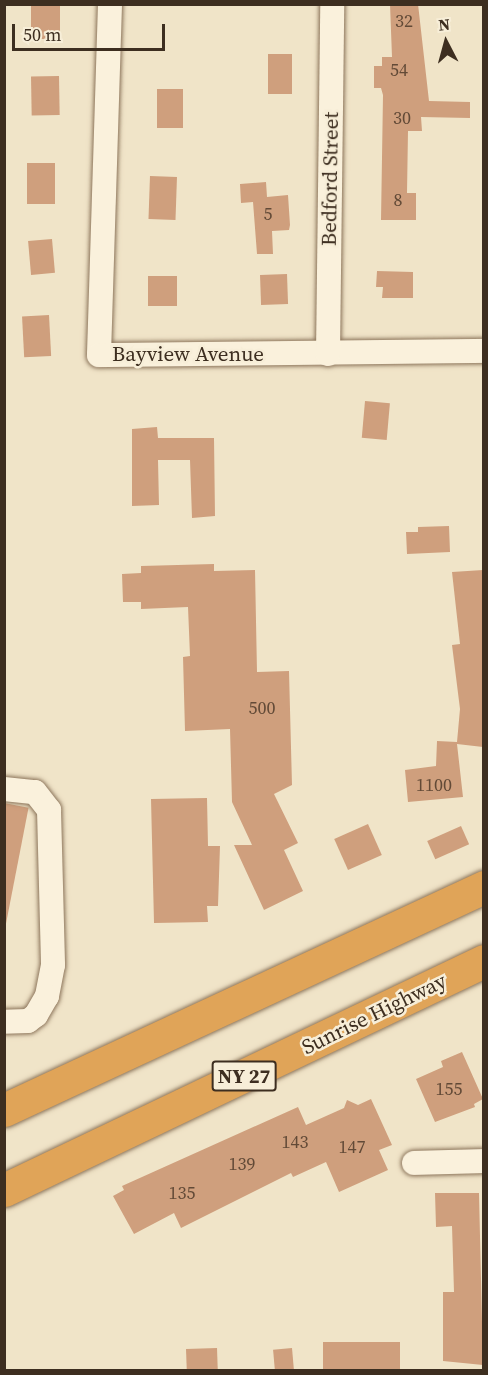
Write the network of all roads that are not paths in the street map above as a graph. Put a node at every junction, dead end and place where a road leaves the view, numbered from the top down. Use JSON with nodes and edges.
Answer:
{"nodes":[{"id":1,"x":110,"y":4,"type":"edge"},
{"id":2,"x":332,"y":4,"type":"edge"},
{"id":3,"x":483,"y":351,"type":"edge"},
{"id":4,"x":328,"y":354,"type":"junction"},
{"id":5,"x":4,"y":789,"type":"edge"},
{"id":6,"x":483,"y":887,"type":"edge"},
{"id":7,"x":483,"y":961,"type":"edge"},
{"id":8,"x":4,"y":1022,"type":"edge"},
{"id":9,"x":4,"y":1110,"type":"edge"},
{"id":10,"x":483,"y":1161,"type":"edge"},
{"id":11,"x":414,"y":1163,"type":"dead end"},
{"id":12,"x":4,"y":1190,"type":"edge"}],
"edges":[{"from":1,"to":4,"type":"street","name":"Bayview Avenue"},
{"from":2,"to":4,"type":"street","name":"Bedford Street"},
{"from":3,"to":4,"type":"street","name":"Bayview Avenue"},
{"from":5,"to":8,"type":"street"},
{"from":6,"to":9,"type":"highway"},
{"from":7,"to":12,"type":"highway","name":"Sunrise Highway","number":"NY 27"},
{"from":10,"to":11,"type":"street"}]}
